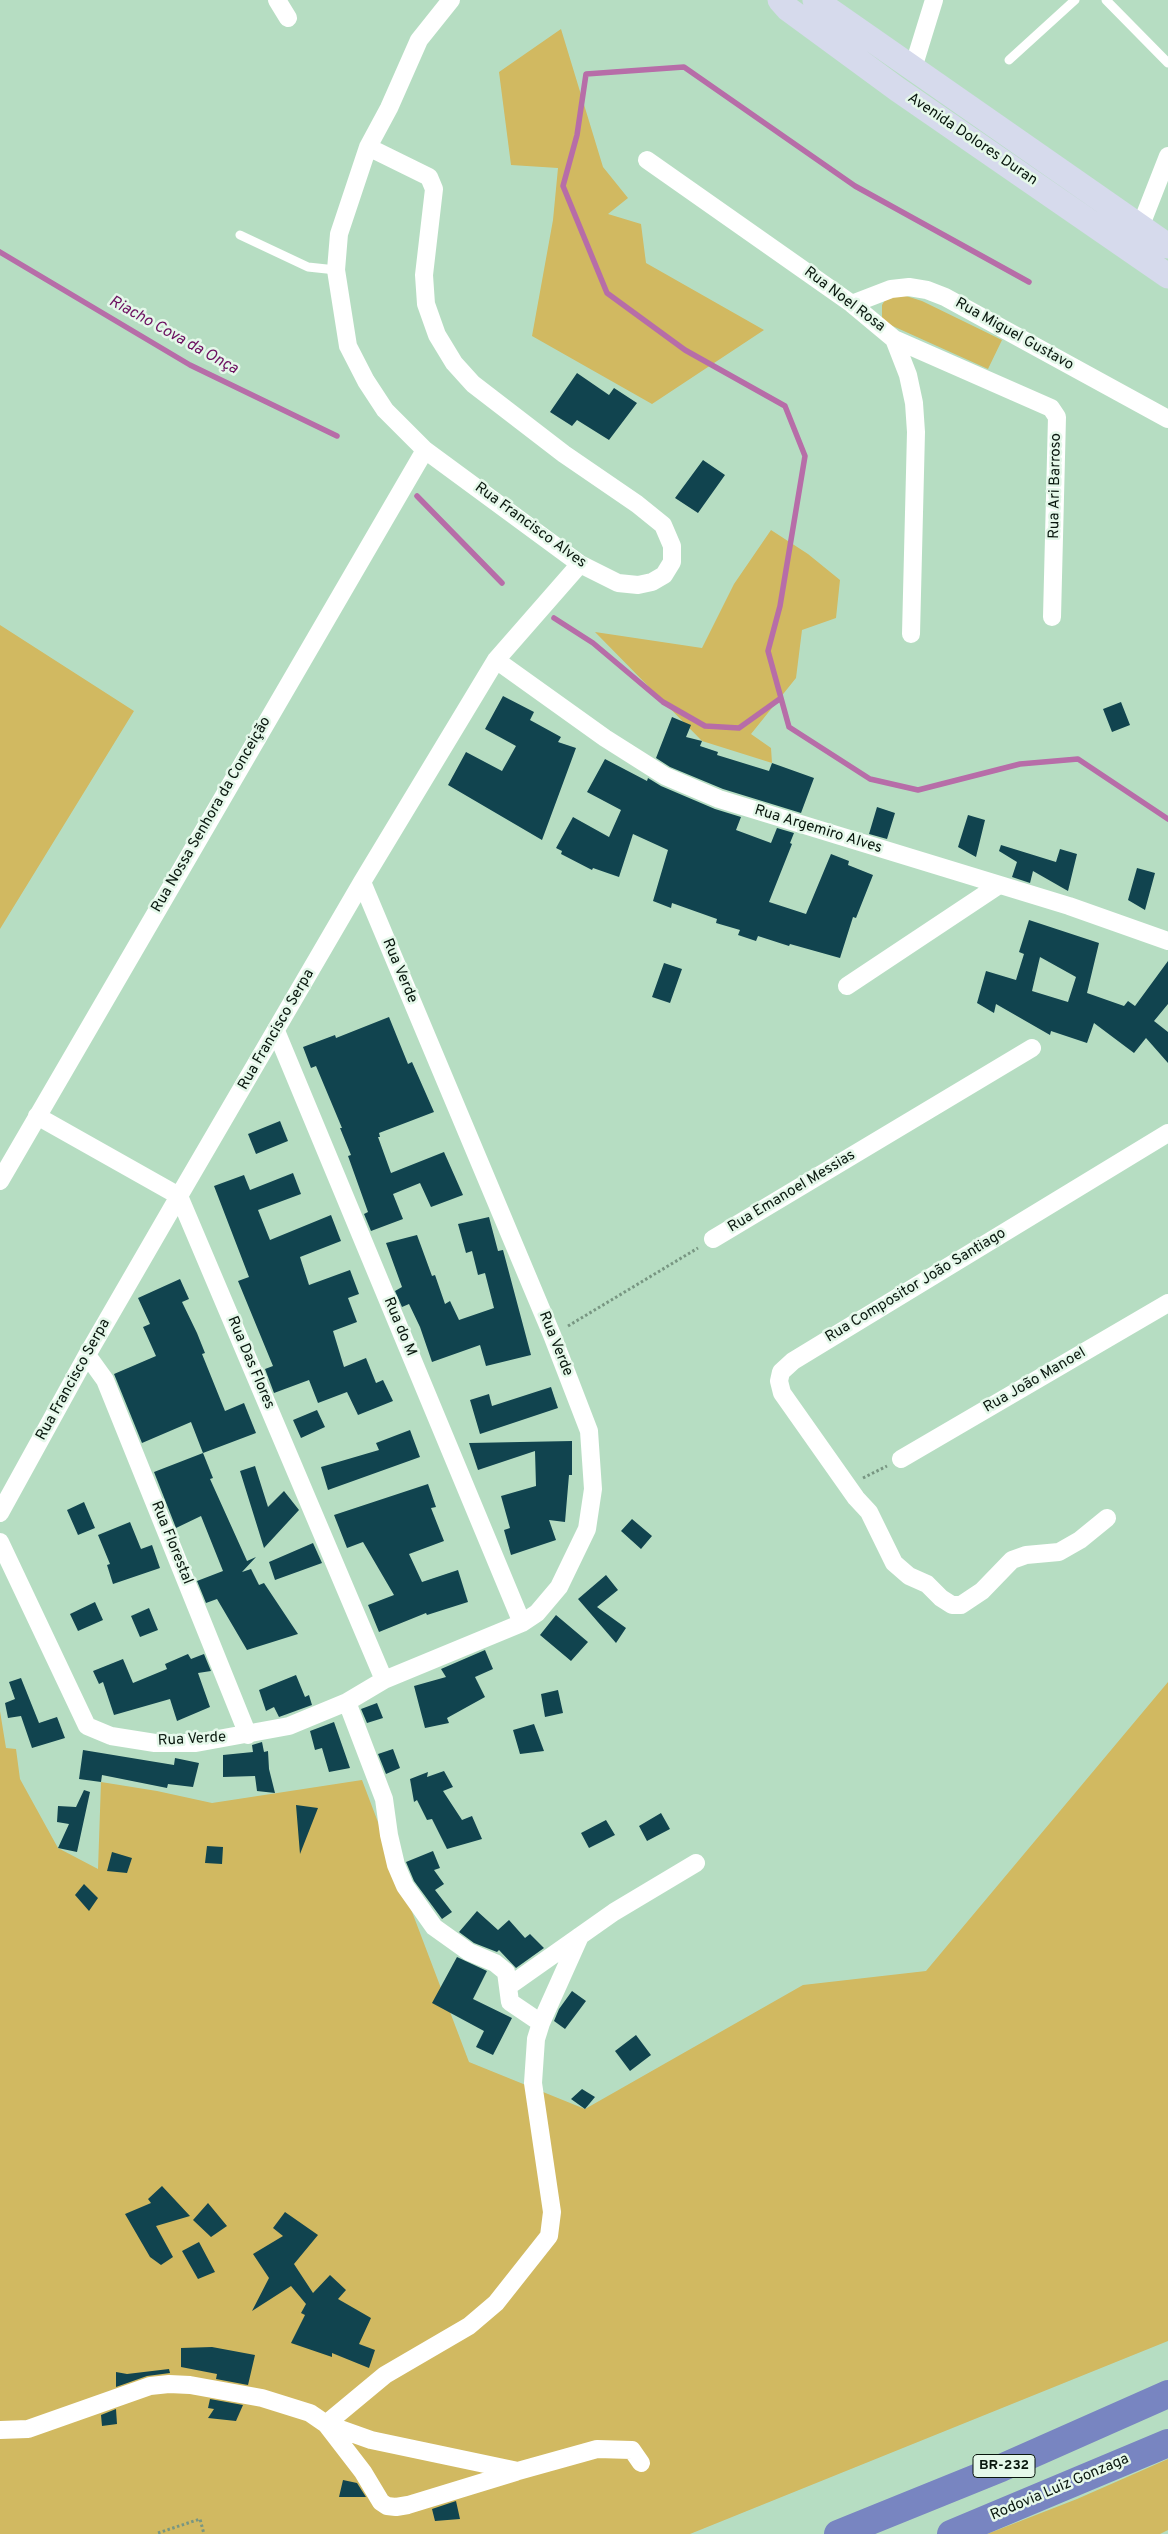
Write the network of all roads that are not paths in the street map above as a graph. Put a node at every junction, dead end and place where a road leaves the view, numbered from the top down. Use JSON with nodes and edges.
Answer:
{"nodes":[{"id":1,"x":277,"y":0,"type":"edge"},
{"id":2,"x":450,"y":0,"type":"edge"},
{"id":3,"x":780,"y":0,"type":"edge"},
{"id":4,"x":816,"y":0,"type":"edge"},
{"id":5,"x":934,"y":0,"type":"edge"},
{"id":6,"x":1076,"y":0,"type":"edge"},
{"id":7,"x":1106,"y":0,"type":"edge"},
{"id":8,"x":288,"y":18,"type":"dead end"},
{"id":9,"x":1009,"y":60,"type":"dead end"},
{"id":10,"x":1168,"y":63,"type":"edge"},
{"id":11,"x":913,"y":68,"type":"junction"},
{"id":12,"x":368,"y":147,"type":"junction"},
{"id":13,"x":1168,"y":156,"type":"edge"},
{"id":14,"x":647,"y":160,"type":"dead end"},
{"id":15,"x":1140,"y":225,"type":"junction"},
{"id":16,"x":240,"y":235,"type":"dead end"},
{"id":17,"x":1127,"y":246,"type":"junction"},
{"id":18,"x":1168,"y":246,"type":"edge"},
{"id":19,"x":336,"y":270,"type":"junction"},
{"id":20,"x":1168,"y":276,"type":"edge"},
{"id":21,"x":852,"y":304,"type":"junction"},
{"id":22,"x":894,"y":339,"type":"junction"},
{"id":23,"x":1168,"y":419,"type":"edge"},
{"id":24,"x":425,"y":450,"type":"junction"},
{"id":25,"x":580,"y":564,"type":"junction"},
{"id":26,"x":1052,"y":617,"type":"dead end"},
{"id":27,"x":911,"y":634,"type":"dead end"},
{"id":28,"x":496,"y":660,"type":"junction"},
{"id":29,"x":362,"y":882,"type":"junction"},
{"id":30,"x":999,"y":885,"type":"junction"},
{"id":31,"x":1168,"y":941,"type":"edge"},
{"id":32,"x":847,"y":986,"type":"dead end"},
{"id":33,"x":276,"y":1031,"type":"junction"},
{"id":34,"x":1032,"y":1048,"type":"dead end"},
{"id":35,"x":37,"y":1116,"type":"junction"},
{"id":36,"x":1168,"y":1134,"type":"edge"},
{"id":37,"x":0,"y":1181,"type":"edge"},
{"id":38,"x":179,"y":1196,"type":"junction"},
{"id":39,"x":713,"y":1239,"type":"road end"},
{"id":40,"x":1168,"y":1303,"type":"edge"},
{"id":41,"x":87,"y":1355,"type":"junction"},
{"id":42,"x":901,"y":1458,"type":"road end"},
{"id":43,"x":0,"y":1514,"type":"edge"},
{"id":44,"x":1107,"y":1518,"type":"dead end"},
{"id":45,"x":0,"y":1542,"type":"edge"},
{"id":46,"x":522,"y":1623,"type":"junction"},
{"id":47,"x":384,"y":1680,"type":"junction"},
{"id":48,"x":346,"y":1702,"type":"junction"},
{"id":49,"x":248,"y":1735,"type":"junction"},
{"id":50,"x":696,"y":1863,"type":"dead end"},
{"id":51,"x":580,"y":1936,"type":"junction"},
{"id":52,"x":509,"y":1986,"type":"junction"},
{"id":53,"x":541,"y":2023,"type":"junction"},
{"id":54,"x":1168,"y":2394,"type":"edge"},
{"id":55,"x":326,"y":2424,"type":"junction"},
{"id":56,"x":0,"y":2430,"type":"edge"},
{"id":57,"x":1168,"y":2443,"type":"edge"},
{"id":58,"x":641,"y":2463,"type":"dead end"},
{"id":59,"x":518,"y":2471,"type":"junction"},
{"id":60,"x":838,"y":2534,"type":"edge"},
{"id":61,"x":951,"y":2534,"type":"edge"}],
"edges":[{"from":1,"to":8,"type":"street"},
{"from":2,"to":12,"type":"street","name":"Rua Francisco Alves"},
{"from":3,"to":17,"type":"street","name":"Avenida Dolores Duran"},
{"from":4,"to":11,"type":"street","name":"Avenida Dolores Duran"},
{"from":5,"to":11,"type":"street"},
{"from":6,"to":9,"type":"lane"},
{"from":7,"to":10,"type":"lane"},
{"from":11,"to":15,"type":"street","name":"Avenida Dolores Duran"},
{"from":12,"to":19,"type":"street","name":"Rua Francisco Alves"},
{"from":12,"to":25,"type":"street","name":"Rua Francisco Alves"},
{"from":13,"to":15,"type":"street"},
{"from":14,"to":21,"type":"street","name":"Rua Noel Rosa"},
{"from":15,"to":17,"type":"street"},
{"from":15,"to":18,"type":"street","name":"Avenida Dolores Duran"},
{"from":16,"to":19,"type":"lane"},
{"from":17,"to":20,"type":"street","name":"Avenida Dolores Duran"},
{"from":19,"to":24,"type":"street","name":"Rua Francisco Alves"},
{"from":21,"to":22,"type":"street","name":"Rua Noel Rosa"},
{"from":21,"to":23,"type":"street","name":"Rua Miguel Gustavo"},
{"from":22,"to":26,"type":"street","name":"Rua Ari Barroso"},
{"from":22,"to":27,"type":"street","name":"Rua Noel Rosa"},
{"from":24,"to":25,"type":"street","name":"Rua Francisco Alves"},
{"from":24,"to":35,"type":"street","name":"Rua Nossa Senhora da Conceição"},
{"from":25,"to":28,"type":"street","name":"Rua Francisco Serpa"},
{"from":28,"to":29,"type":"street","name":"Rua Francisco Serpa"},
{"from":28,"to":30,"type":"street","name":"Rua Argemiro Alves"},
{"from":29,"to":33,"type":"street","name":"Rua Francisco Serpa"},
{"from":29,"to":46,"type":"street","name":"Rua Verde"},
{"from":30,"to":31,"type":"street","name":"Rua Argemiro Alves"},
{"from":30,"to":32,"type":"street"},
{"from":33,"to":38,"type":"street","name":"Rua Francisco Serpa"},
{"from":33,"to":46,"type":"street","name":"Rua do M"},
{"from":34,"to":39,"type":"street","name":"Rua Emanoel Messias"},
{"from":35,"to":37,"type":"street","name":"Rua Nossa Senhora da Conceição"},
{"from":35,"to":38,"type":"street"},
{"from":36,"to":44,"type":"street","name":"Rua Compositor João Santiago"},
{"from":38,"to":41,"type":"street","name":"Rua Francisco Serpa"},
{"from":38,"to":47,"type":"street","name":"Rua Das Flores"},
{"from":40,"to":42,"type":"street","name":"Rua João Manoel"},
{"from":41,"to":43,"type":"street","name":"Rua Francisco Serpa"},
{"from":41,"to":49,"type":"street","name":"Rua Florestal"},
{"from":45,"to":49,"type":"street","name":"Rua Verde"},
{"from":46,"to":47,"type":"street","name":"Rua Verde"},
{"from":47,"to":48,"type":"street","name":"Rua Verde"},
{"from":48,"to":49,"type":"street","name":"Rua Verde"},
{"from":48,"to":52,"type":"street"},
{"from":50,"to":51,"type":"street"},
{"from":51,"to":52,"type":"street"},
{"from":51,"to":53,"type":"street"},
{"from":52,"to":53,"type":"street"},
{"from":53,"to":55,"type":"street"},
{"from":54,"to":60,"type":"highway","number":"BR-232"},
{"from":55,"to":56,"type":"street"},
{"from":55,"to":59,"type":"street"},
{"from":55,"to":59,"type":"street"},
{"from":57,"to":61,"type":"highway","name":"Rodovia Luiz Gonzaga","number":"BR-232"},
{"from":58,"to":59,"type":"street"}]}
